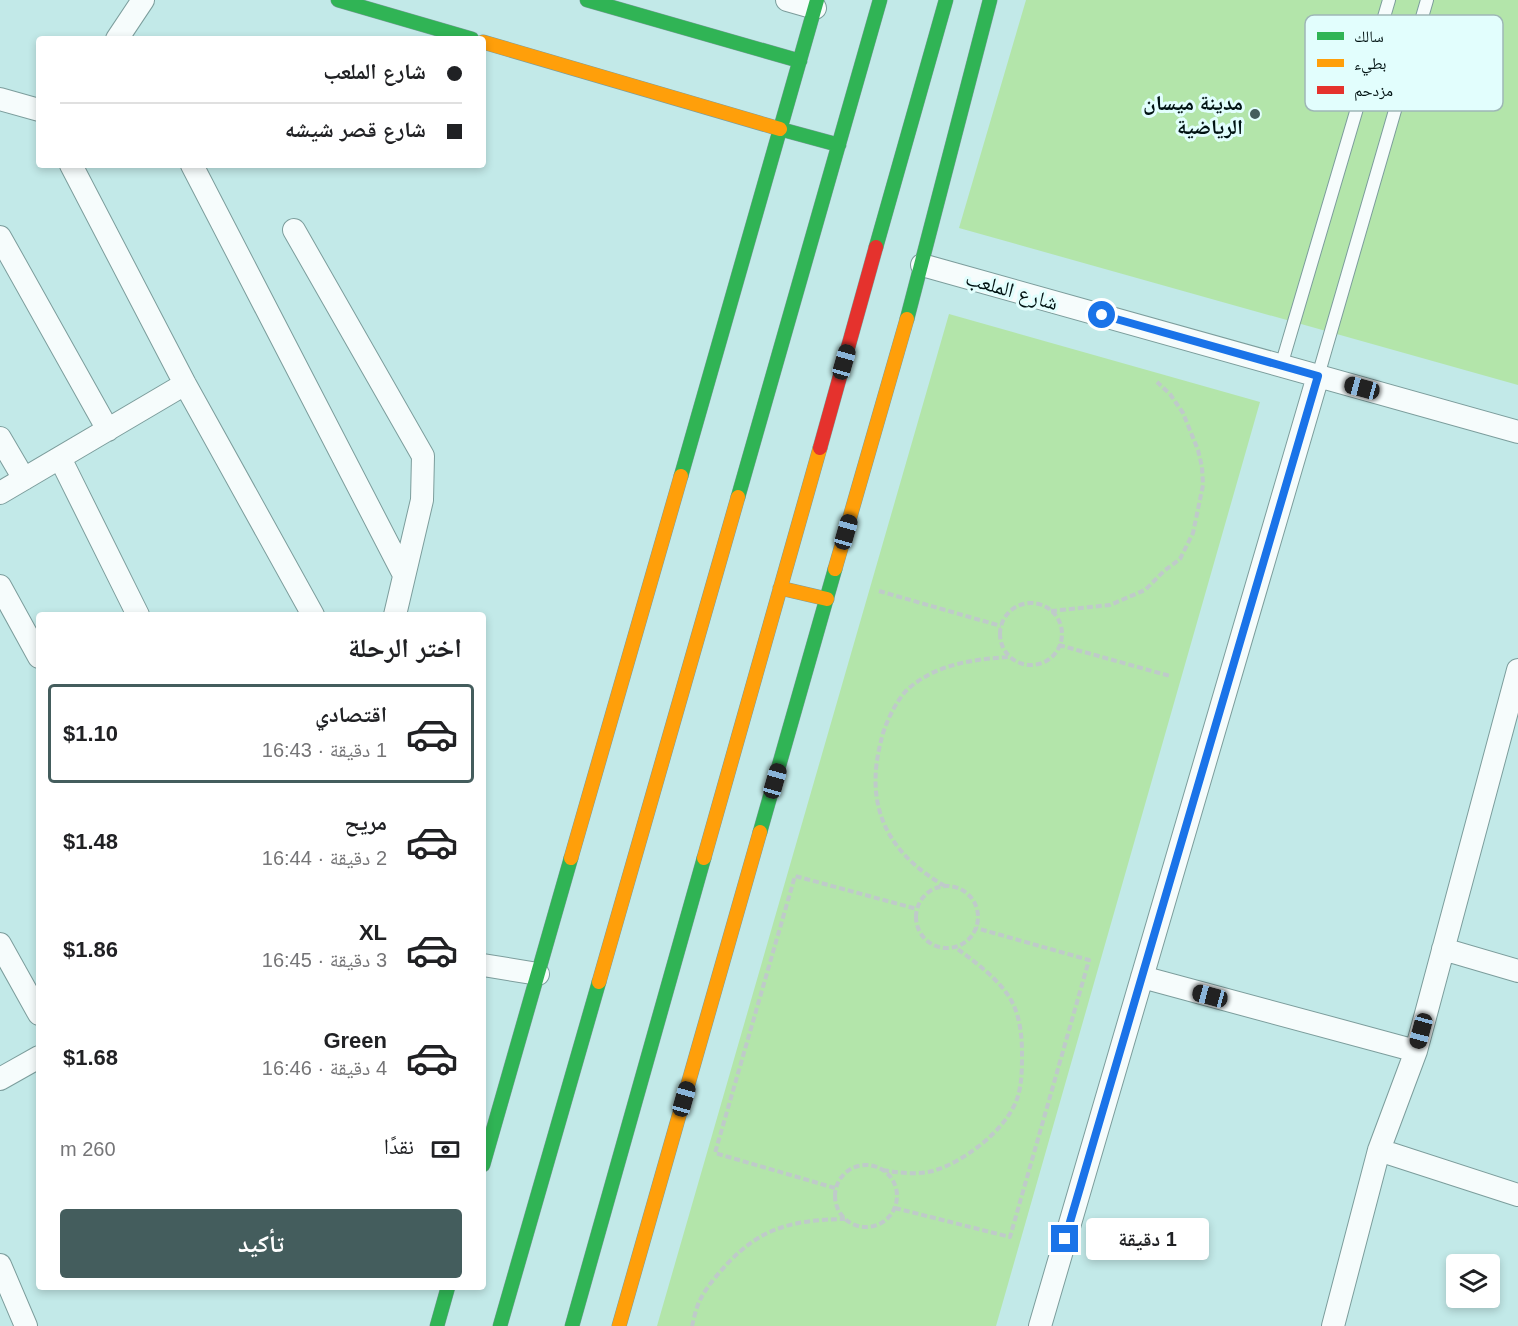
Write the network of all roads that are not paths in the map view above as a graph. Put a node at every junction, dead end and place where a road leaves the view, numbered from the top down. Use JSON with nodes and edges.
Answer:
{"nodes":[{"id":1,"x":143,"y":0,"type":"edge"},
{"id":2,"x":338,"y":0,"type":"edge"},
{"id":3,"x":587,"y":0,"type":"edge"},
{"id":4,"x":787,"y":0,"type":"edge"},
{"id":5,"x":880,"y":0,"type":"edge"},
{"id":6,"x":946,"y":0,"type":"edge"},
{"id":7,"x":990,"y":0,"type":"edge"},
{"id":8,"x":1389,"y":0,"type":"edge"},
{"id":9,"x":1427,"y":0,"type":"edge"},
{"id":10,"x":816,"y":4,"type":"edge"},
{"id":11,"x":1385,"y":15,"type":"edge"},
{"id":12,"x":1423,"y":15,"type":"edge"},
{"id":13,"x":122,"y":36,"type":"edge"},
{"id":14,"x":462,"y":36,"type":"edge"},
{"id":15,"x":486,"y":43,"type":"edge"},
{"id":16,"x":800,"y":61,"type":"junction"},
{"id":17,"x":0,"y":99,"type":"edge"},
{"id":18,"x":36,"y":110,"type":"edge"},
{"id":19,"x":1356,"y":111,"type":"edge"},
{"id":20,"x":1395,"y":111,"type":"edge"},
{"id":21,"x":780,"y":129,"type":"junction"},
{"id":22,"x":839,"y":145,"type":"junction"},
{"id":23,"x":73,"y":168,"type":"edge"},
{"id":24,"x":194,"y":168,"type":"edge"},
{"id":25,"x":294,"y":230,"type":"dead end"},
{"id":26,"x":0,"y":237,"type":"edge"},
{"id":27,"x":922,"y":265,"type":"junction"},
{"id":28,"x":1281,"y":366,"type":"junction"},
{"id":29,"x":1318,"y":376,"type":"junction"},
{"id":30,"x":185,"y":384,"type":"junction"},
{"id":31,"x":108,"y":430,"type":"junction"},
{"id":32,"x":1518,"y":432,"type":"edge"},
{"id":33,"x":0,"y":438,"type":"edge"},
{"id":34,"x":60,"y":458,"type":"junction"},
{"id":35,"x":24,"y":479,"type":"junction"},
{"id":36,"x":0,"y":493,"type":"edge"},
{"id":37,"x":403,"y":573,"type":"junction"},
{"id":38,"x":0,"y":586,"type":"edge"},
{"id":39,"x":780,"y":588,"type":"junction"},
{"id":40,"x":827,"y":599,"type":"junction"},
{"id":41,"x":137,"y":612,"type":"edge"},
{"id":42,"x":311,"y":612,"type":"edge"},
{"id":43,"x":396,"y":612,"type":"edge"},
{"id":44,"x":36,"y":652,"type":"edge"},
{"id":45,"x":1518,"y":670,"type":"edge"},
{"id":46,"x":0,"y":945,"type":"edge"},
{"id":47,"x":1443,"y":949,"type":"junction"},
{"id":48,"x":486,"y":965,"type":"edge"},
{"id":49,"x":1518,"y":971,"type":"edge"},
{"id":50,"x":538,"y":974,"type":"junction"},
{"id":51,"x":1142,"y":977,"type":"junction"},
{"id":52,"x":36,"y":1009,"type":"edge"},
{"id":53,"x":1416,"y":1051,"type":"junction"},
{"id":54,"x":36,"y":1059,"type":"edge"},
{"id":55,"x":0,"y":1079,"type":"edge"},
{"id":56,"x":1379,"y":1150,"type":"junction"},
{"id":57,"x":486,"y":1155,"type":"edge"},
{"id":58,"x":1518,"y":1195,"type":"edge"},
{"id":59,"x":0,"y":1265,"type":"edge"},
{"id":60,"x":447,"y":1290,"type":"edge"},
{"id":61,"x":26,"y":1326,"type":"edge"},
{"id":62,"x":437,"y":1326,"type":"edge"},
{"id":63,"x":500,"y":1326,"type":"edge"},
{"id":64,"x":572,"y":1326,"type":"edge"},
{"id":65,"x":619,"y":1326,"type":"edge"},
{"id":66,"x":1040,"y":1326,"type":"edge"},
{"id":67,"x":1333,"y":1326,"type":"edge"}],
"edges":[{"from":1,"to":13,"type":"street"},
{"from":2,"to":14,"type":"street"},
{"from":3,"to":16,"type":"street"},
{"from":4,"to":10,"type":"street"},
{"from":5,"to":22,"type":"street"},
{"from":6,"to":39,"type":"street"},
{"from":7,"to":27,"type":"street"},
{"from":8,"to":11,"type":"lane"},
{"from":9,"to":12,"type":"lane"},
{"from":10,"to":16,"type":"street"},
{"from":15,"to":21,"type":"street"},
{"from":16,"to":21,"type":"street"},
{"from":17,"to":18,"type":"street"},
{"from":19,"to":28,"type":"lane"},
{"from":20,"to":29,"type":"lane"},
{"from":21,"to":22,"type":"street"},
{"from":21,"to":50,"type":"street"},
{"from":22,"to":63,"type":"street"},
{"from":23,"to":30,"type":"street"},
{"from":24,"to":37,"type":"street"},
{"from":25,"to":37,"type":"street"},
{"from":26,"to":31,"type":"street"},
{"from":27,"to":28,"type":"street","name":"شارع الملعب"},
{"from":27,"to":40,"type":"street"},
{"from":28,"to":29,"type":"street","name":"شارع الملعب"},
{"from":29,"to":32,"type":"street","name":"شارع الملعب"},
{"from":29,"to":51,"type":"street"},
{"from":30,"to":31,"type":"street"},
{"from":30,"to":42,"type":"street"},
{"from":31,"to":34,"type":"street"},
{"from":33,"to":35,"type":"street"},
{"from":34,"to":35,"type":"street"},
{"from":34,"to":41,"type":"street"},
{"from":35,"to":36,"type":"street"},
{"from":37,"to":43,"type":"street"},
{"from":38,"to":44,"type":"street"},
{"from":39,"to":40,"type":"street"},
{"from":39,"to":64,"type":"street"},
{"from":40,"to":65,"type":"street"},
{"from":45,"to":47,"type":"street"},
{"from":46,"to":52,"type":"street"},
{"from":47,"to":49,"type":"street"},
{"from":47,"to":53,"type":"street"},
{"from":48,"to":50,"type":"street"},
{"from":50,"to":57,"type":"street"},
{"from":51,"to":53,"type":"street"},
{"from":51,"to":66,"type":"street"},
{"from":53,"to":56,"type":"street"},
{"from":54,"to":55,"type":"street"},
{"from":56,"to":58,"type":"street"},
{"from":56,"to":67,"type":"street"},
{"from":59,"to":61,"type":"street"},
{"from":60,"to":62,"type":"street"}]}
